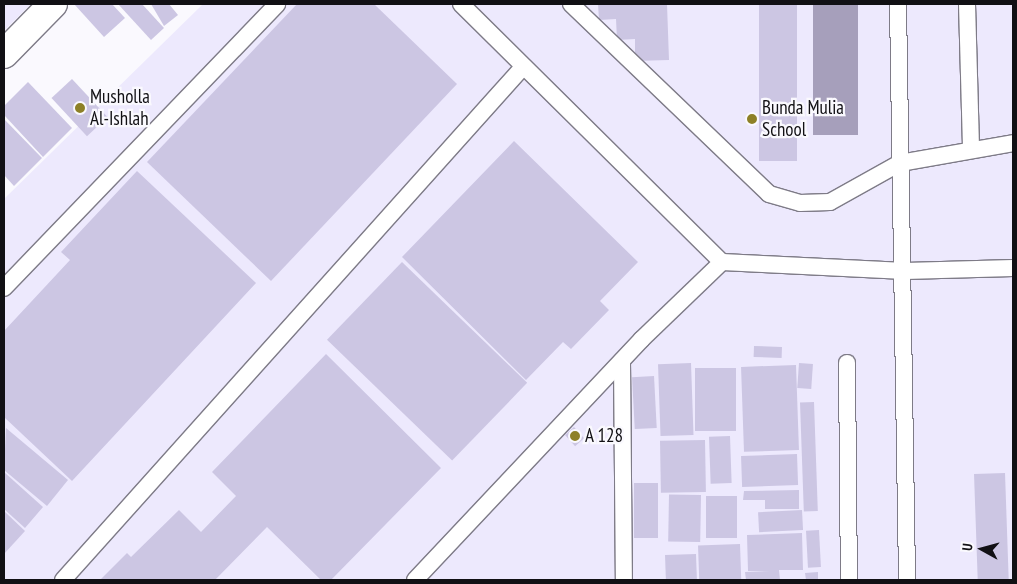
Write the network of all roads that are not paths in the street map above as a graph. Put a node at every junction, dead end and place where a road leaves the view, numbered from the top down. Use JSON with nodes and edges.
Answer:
{"nodes":[{"id":1,"x":54,"y":4,"type":"edge"},
{"id":2,"x":277,"y":4,"type":"edge"},
{"id":3,"x":461,"y":4,"type":"edge"},
{"id":4,"x":571,"y":4,"type":"edge"},
{"id":5,"x":898,"y":4,"type":"edge"},
{"id":6,"x":967,"y":4,"type":"edge"},
{"id":7,"x":4,"y":54,"type":"edge"},
{"id":8,"x":522,"y":68,"type":"junction"},
{"id":9,"x":1013,"y":143,"type":"edge"},
{"id":10,"x":971,"y":148,"type":"junction"},
{"id":11,"x":900,"y":163,"type":"junction"},
{"id":12,"x":722,"y":262,"type":"junction"},
{"id":13,"x":1013,"y":268,"type":"edge"},
{"id":14,"x":905,"y":271,"type":"junction"},
{"id":15,"x":4,"y":288,"type":"edge"},
{"id":16,"x":622,"y":362,"type":"junction"},
{"id":17,"x":847,"y":363,"type":"dead end"},
{"id":18,"x":63,"y":580,"type":"edge"},
{"id":19,"x":415,"y":580,"type":"edge"},
{"id":20,"x":624,"y":580,"type":"edge"},
{"id":21,"x":849,"y":580,"type":"edge"},
{"id":22,"x":907,"y":580,"type":"edge"}],
"edges":[{"from":1,"to":7,"type":"street"},
{"from":2,"to":15,"type":"lane"},
{"from":3,"to":8,"type":"lane"},
{"from":4,"to":11,"type":"lane"},
{"from":5,"to":11,"type":"lane"},
{"from":6,"to":10,"type":"lane"},
{"from":8,"to":12,"type":"lane"},
{"from":8,"to":18,"type":"lane"},
{"from":9,"to":10,"type":"lane"},
{"from":10,"to":11,"type":"lane"},
{"from":11,"to":14,"type":"lane"},
{"from":12,"to":14,"type":"lane"},
{"from":12,"to":16,"type":"lane"},
{"from":13,"to":14,"type":"lane"},
{"from":14,"to":22,"type":"lane"},
{"from":16,"to":19,"type":"lane"},
{"from":16,"to":20,"type":"lane"},
{"from":17,"to":21,"type":"lane"}]}
